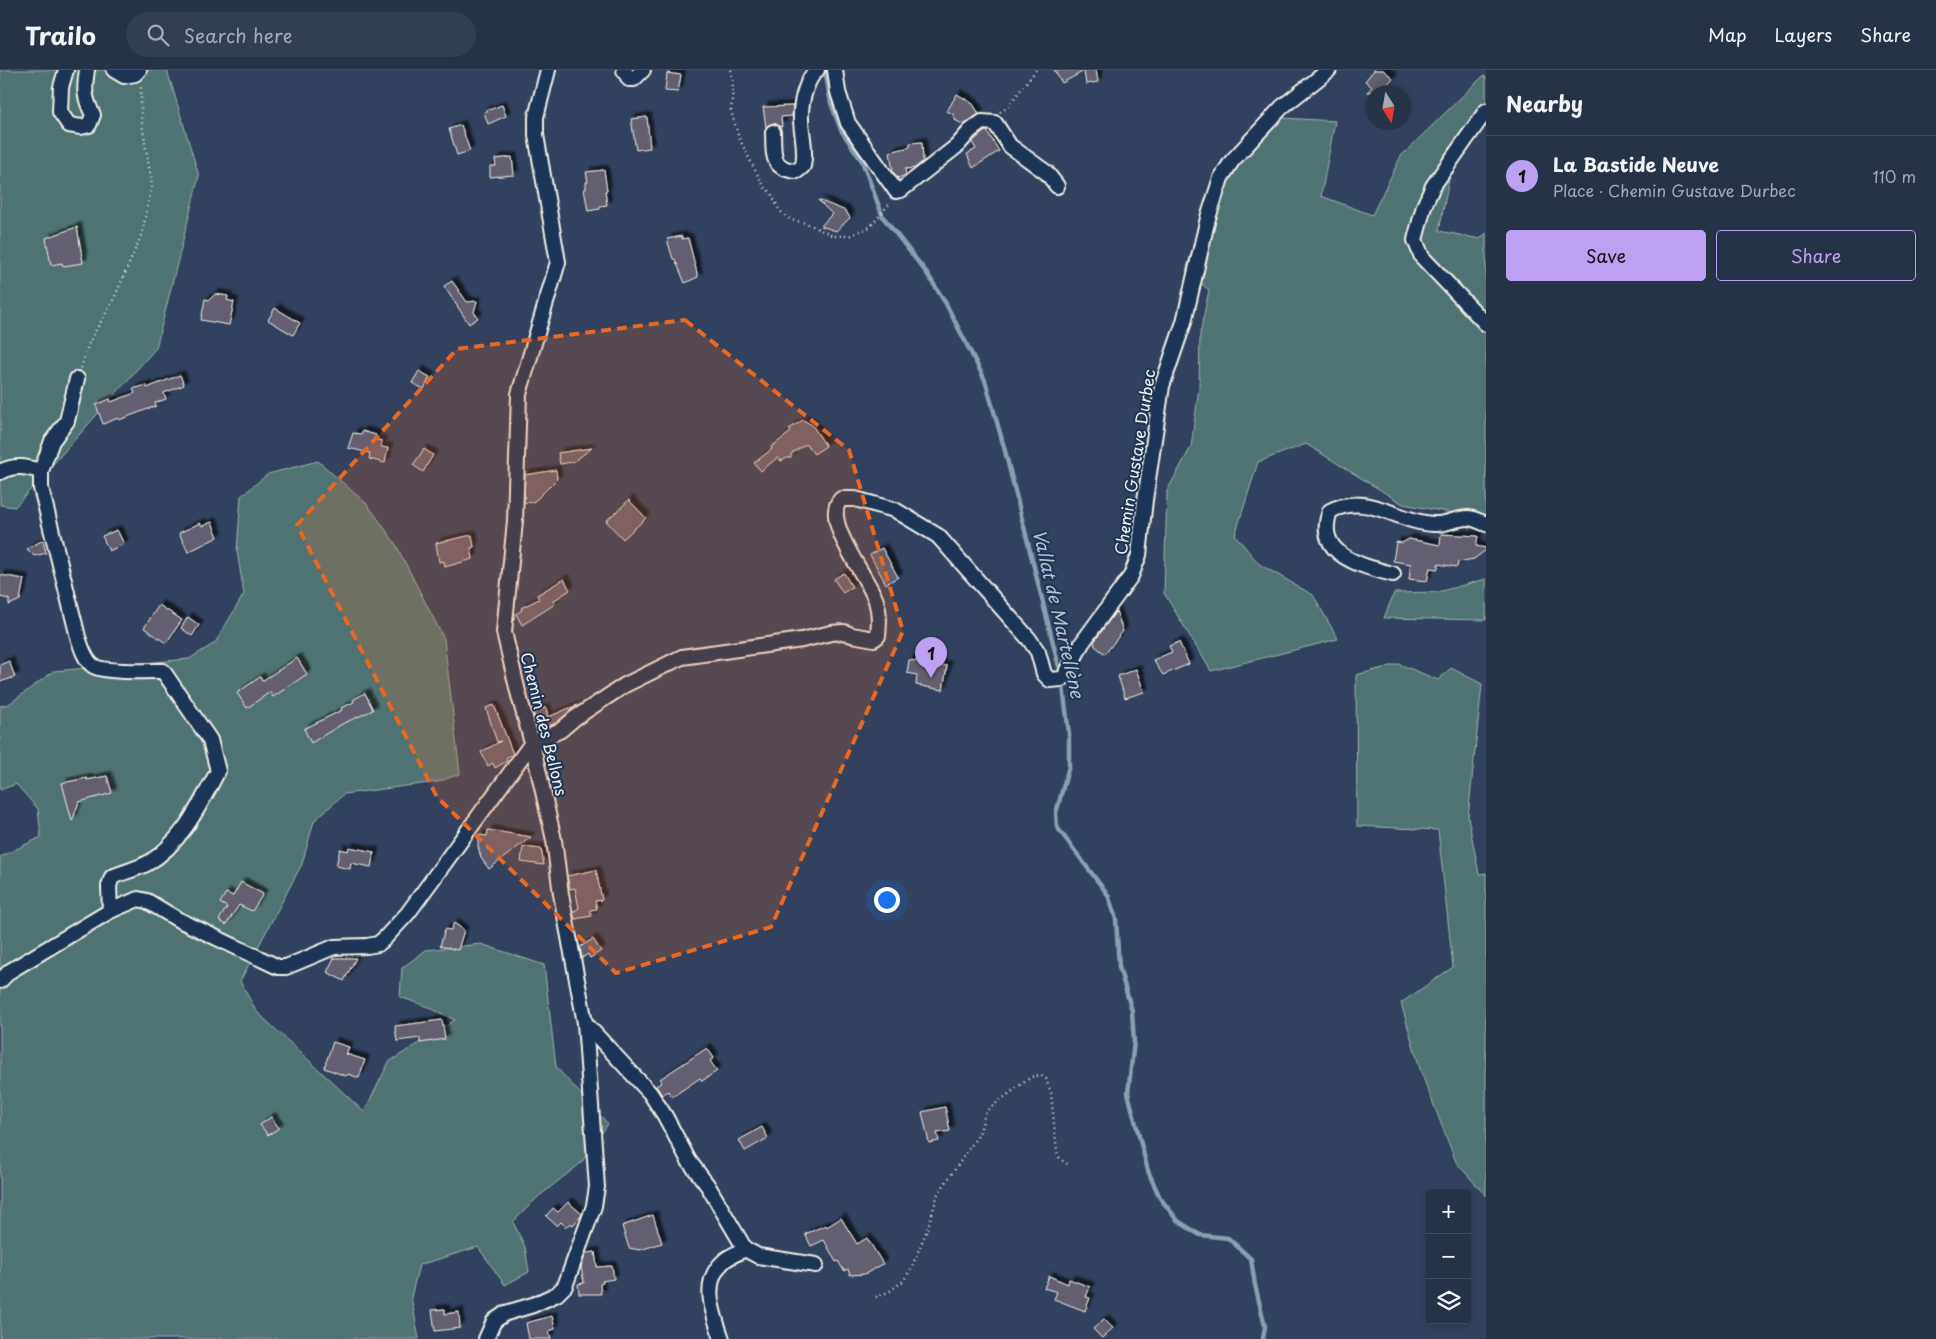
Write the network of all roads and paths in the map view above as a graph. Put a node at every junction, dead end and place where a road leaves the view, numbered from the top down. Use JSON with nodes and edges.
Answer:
{"nodes":[{"id":1,"x":66,"y":70,"type":"edge"},
{"id":2,"x":87,"y":70,"type":"edge"},
{"id":3,"x":114,"y":70,"type":"edge"},
{"id":4,"x":548,"y":70,"type":"edge"},
{"id":5,"x":624,"y":70,"type":"edge"},
{"id":6,"x":643,"y":70,"type":"edge"},
{"id":7,"x":817,"y":70,"type":"edge"},
{"id":8,"x":835,"y":70,"type":"edge"},
{"id":9,"x":1036,"y":70,"type":"edge"},
{"id":10,"x":1329,"y":70,"type":"edge"},
{"id":11,"x":140,"y":74,"type":"edge"},
{"id":12,"x":1486,"y":112,"type":"edge"},
{"id":13,"x":982,"y":122,"type":"junction"},
{"id":14,"x":773,"y":132,"type":"dead end"},
{"id":15,"x":1057,"y":186,"type":"dead end"},
{"id":16,"x":1486,"y":324,"type":"edge"},
{"id":17,"x":77,"y":378,"type":"joint"},
{"id":18,"x":42,"y":471,"type":"junction"},
{"id":19,"x":0,"y":472,"type":"edge"},
{"id":20,"x":1486,"y":524,"type":"edge"},
{"id":21,"x":1393,"y":574,"type":"dead end"},
{"id":22,"x":532,"y":743,"type":"junction"},
{"id":23,"x":110,"y":911,"type":"junction"},
{"id":24,"x":0,"y":981,"type":"edge"},
{"id":25,"x":585,"y":1023,"type":"junction"},
{"id":26,"x":1070,"y":1166,"type":"dead end"},
{"id":27,"x":745,"y":1250,"type":"junction"},
{"id":28,"x":816,"y":1265,"type":"dead end"},
{"id":29,"x":876,"y":1297,"type":"dead end"},
{"id":30,"x":486,"y":1339,"type":"edge"},
{"id":31,"x":722,"y":1339,"type":"edge"}],
"edges":[{"from":1,"to":2,"type":"street"},
{"from":3,"to":11,"type":"street"},
{"from":4,"to":22,"type":"street","name":"Chemin des Bellons"},
{"from":5,"to":6,"type":"street"},
{"from":7,"to":14,"type":"street"},
{"from":8,"to":13,"type":"street"},
{"from":9,"to":13,"type":"path"},
{"from":10,"to":22,"type":"street","name":"Chemin Gustave Durbec"},
{"from":11,"to":17,"type":"path"},
{"from":12,"to":16,"type":"street"},
{"from":13,"to":15,"type":"street"},
{"from":17,"to":18,"type":"street"},
{"from":18,"to":19,"type":"street"},
{"from":18,"to":23,"type":"street"},
{"from":20,"to":21,"type":"street"},
{"from":22,"to":23,"type":"street"},
{"from":22,"to":25,"type":"street","name":"Chemin des Bellons"},
{"from":23,"to":24,"type":"street"},
{"from":25,"to":27,"type":"street"},
{"from":25,"to":30,"type":"street","name":"Chemin des Bellons"},
{"from":26,"to":29,"type":"path"},
{"from":27,"to":28,"type":"street"},
{"from":27,"to":31,"type":"street"}]}
